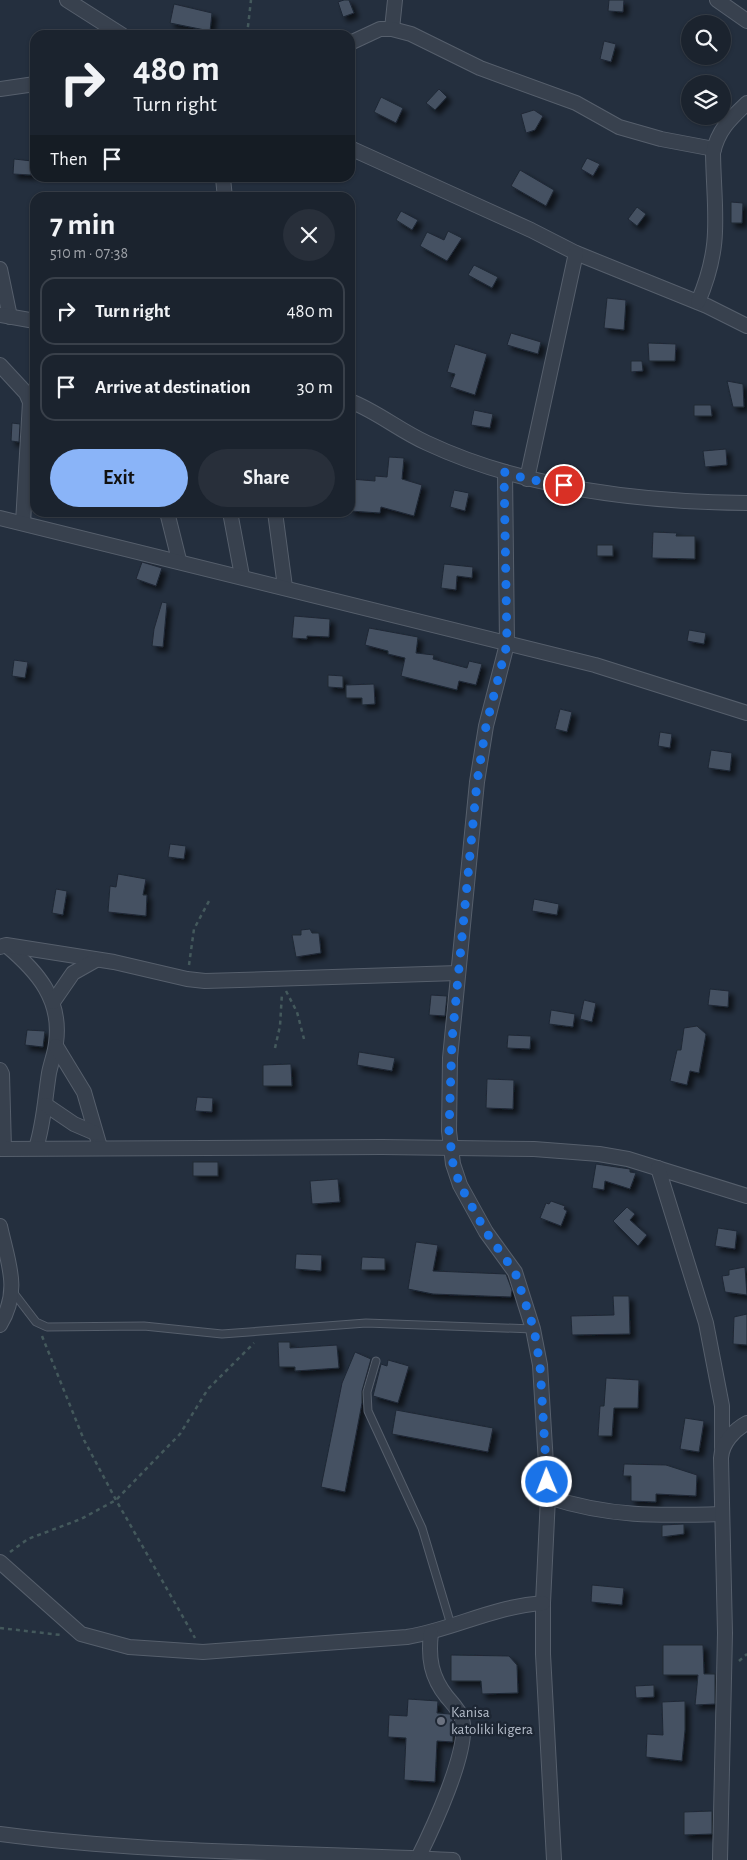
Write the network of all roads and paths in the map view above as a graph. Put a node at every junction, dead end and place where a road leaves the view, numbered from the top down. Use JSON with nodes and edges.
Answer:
{"nodes":[{"id":1,"x":67,"y":0,"type":"edge"},
{"id":2,"x":251,"y":0,"type":"edge"},
{"id":3,"x":395,"y":0,"type":"edge"},
{"id":4,"x":717,"y":0,"type":"edge"},
{"id":5,"x":747,"y":20,"type":"edge"},
{"id":6,"x":392,"y":29,"type":"junction"},
{"id":7,"x":114,"y":30,"type":"edge"},
{"id":8,"x":248,"y":30,"type":"edge"},
{"id":9,"x":355,"y":40,"type":"edge"},
{"id":10,"x":30,"y":85,"type":"edge"},
{"id":11,"x":0,"y":89,"type":"edge"},
{"id":12,"x":747,"y":103,"type":"edge"},
{"id":13,"x":714,"y":149,"type":"junction"},
{"id":14,"x":355,"y":150,"type":"edge"},
{"id":15,"x":576,"y":253,"type":"junction"},
{"id":16,"x":0,"y":269,"type":"edge"},
{"id":17,"x":698,"y":302,"type":"junction"},
{"id":18,"x":5,"y":316,"type":"edge"},
{"id":19,"x":30,"y":320,"type":"edge"},
{"id":20,"x":747,"y":326,"type":"edge"},
{"id":21,"x":0,"y":365,"type":"edge"},
{"id":22,"x":355,"y":404,"type":"edge"},
{"id":23,"x":504,"y":472,"type":"junction"},
{"id":24,"x":527,"y":479,"type":"junction"},
{"id":25,"x":747,"y":503,"type":"edge"},
{"id":26,"x":169,"y":517,"type":"edge"},
{"id":27,"x":231,"y":517,"type":"edge"},
{"id":28,"x":276,"y":517,"type":"edge"},
{"id":29,"x":0,"y":518,"type":"edge"},
{"id":30,"x":23,"y":523,"type":"junction"},
{"id":31,"x":178,"y":560,"type":"junction"},
{"id":32,"x":242,"y":576,"type":"junction"},
{"id":33,"x":285,"y":588,"type":"junction"},
{"id":34,"x":507,"y":644,"type":"junction"},
{"id":35,"x":747,"y":713,"type":"edge"},
{"id":36,"x":209,"y":901,"type":"dead end"},
{"id":37,"x":2,"y":945,"type":"edge"},
{"id":38,"x":96,"y":960,"type":"junction"},
{"id":39,"x":458,"y":973,"type":"junction"},
{"id":40,"x":187,"y":979,"type":"junction"},
{"id":41,"x":53,"y":1002,"type":"junction"},
{"id":42,"x":304,"y":1039,"type":"dead end"},
{"id":43,"x":56,"y":1046,"type":"junction"},
{"id":44,"x":275,"y":1048,"type":"dead end"},
{"id":45,"x":0,"y":1070,"type":"edge"},
{"id":46,"x":46,"y":1105,"type":"junction"},
{"id":47,"x":96,"y":1133,"type":"junction"},
{"id":48,"x":100,"y":1147,"type":"junction"},
{"id":49,"x":36,"y":1148,"type":"junction"},
{"id":50,"x":450,"y":1148,"type":"junction"},
{"id":51,"x":2,"y":1149,"type":"edge"},
{"id":52,"x":658,"y":1168,"type":"junction"},
{"id":53,"x":747,"y":1196,"type":"edge"},
{"id":54,"x":0,"y":1226,"type":"edge"},
{"id":55,"x":13,"y":1292,"type":"junction"},
{"id":56,"x":0,"y":1325,"type":"edge"},
{"id":57,"x":39,"y":1325,"type":"junction"},
{"id":58,"x":534,"y":1329,"type":"junction"},
{"id":59,"x":264,"y":1330,"type":"junction"},
{"id":60,"x":376,"y":1361,"type":"dead end"},
{"id":61,"x":747,"y":1423,"type":"edge"},
{"id":62,"x":722,"y":1448,"type":"junction"},
{"id":63,"x":548,"y":1498,"type":"junction"},
{"id":64,"x":116,"y":1500,"type":"junction"},
{"id":65,"x":721,"y":1514,"type":"junction"},
{"id":66,"x":2,"y":1560,"type":"edge"},
{"id":67,"x":543,"y":1603,"type":"junction"},
{"id":68,"x":451,"y":1625,"type":"junction"},
{"id":69,"x":0,"y":1628,"type":"edge"},
{"id":70,"x":431,"y":1633,"type":"junction"},
{"id":71,"x":81,"y":1634,"type":"junction"},
{"id":72,"x":203,"y":1652,"type":"junction"},
{"id":73,"x":0,"y":1834,"type":"edge"},
{"id":74,"x":243,"y":1856,"type":"edge"},
{"id":75,"x":418,"y":1859,"type":"edge"},
{"id":76,"x":453,"y":1860,"type":"edge"},
{"id":77,"x":554,"y":1860,"type":"edge"},
{"id":78,"x":720,"y":1860,"type":"edge"}],
"edges":[{"from":1,"to":7,"type":"street"},
{"from":2,"to":8,"type":"path"},
{"from":3,"to":6,"type":"street"},
{"from":4,"to":5,"type":"street"},
{"from":6,"to":9,"type":"street"},
{"from":6,"to":13,"type":"street"},
{"from":10,"to":11,"type":"street"},
{"from":12,"to":13,"type":"street"},
{"from":13,"to":17,"type":"street"},
{"from":14,"to":15,"type":"street"},
{"from":15,"to":17,"type":"street"},
{"from":15,"to":24,"type":"street"},
{"from":16,"to":18,"type":"street"},
{"from":17,"to":20,"type":"street"},
{"from":18,"to":19,"type":"street"},
{"from":21,"to":30,"type":"street"},
{"from":22,"to":23,"type":"street"},
{"from":23,"to":24,"type":"street"},
{"from":23,"to":34,"type":"street"},
{"from":24,"to":25,"type":"street"},
{"from":26,"to":31,"type":"street"},
{"from":27,"to":32,"type":"street"},
{"from":28,"to":33,"type":"street"},
{"from":29,"to":30,"type":"street"},
{"from":30,"to":31,"type":"street"},
{"from":31,"to":32,"type":"street"},
{"from":32,"to":33,"type":"street"},
{"from":33,"to":34,"type":"street"},
{"from":34,"to":35,"type":"street"},
{"from":34,"to":39,"type":"street"},
{"from":36,"to":40,"type":"path"},
{"from":37,"to":38,"type":"street"},
{"from":37,"to":41,"type":"street"},
{"from":38,"to":40,"type":"street"},
{"from":38,"to":41,"type":"street"},
{"from":39,"to":40,"type":"street"},
{"from":39,"to":50,"type":"street"},
{"from":41,"to":43,"type":"street"},
{"from":42,"to":44,"type":"path"},
{"from":43,"to":46,"type":"street"},
{"from":43,"to":47,"type":"street"},
{"from":45,"to":51,"type":"street"},
{"from":46,"to":47,"type":"street"},
{"from":46,"to":49,"type":"street"},
{"from":47,"to":48,"type":"street"},
{"from":48,"to":49,"type":"street"},
{"from":48,"to":50,"type":"street"},
{"from":49,"to":51,"type":"street"},
{"from":50,"to":52,"type":"street"},
{"from":50,"to":58,"type":"street"},
{"from":52,"to":53,"type":"street"},
{"from":52,"to":62,"type":"street"},
{"from":54,"to":55,"type":"street"},
{"from":55,"to":56,"type":"street"},
{"from":55,"to":57,"type":"lane"},
{"from":57,"to":59,"type":"lane"},
{"from":57,"to":64,"type":"path"},
{"from":58,"to":59,"type":"lane"},
{"from":58,"to":63,"type":"street"},
{"from":59,"to":64,"type":"path"},
{"from":60,"to":68,"type":"lane"},
{"from":61,"to":62,"type":"street"},
{"from":62,"to":65,"type":"street"},
{"from":63,"to":65,"type":"street"},
{"from":63,"to":67,"type":"street"},
{"from":64,"to":66,"type":"path"},
{"from":64,"to":72,"type":"path"},
{"from":65,"to":78,"type":"street"},
{"from":66,"to":71,"type":"street"},
{"from":67,"to":68,"type":"street"},
{"from":67,"to":77,"type":"street"},
{"from":68,"to":70,"type":"street"},
{"from":69,"to":71,"type":"path"},
{"from":70,"to":72,"type":"street"},
{"from":70,"to":75,"type":"street"},
{"from":71,"to":72,"type":"street"},
{"from":73,"to":74,"type":"street"},
{"from":74,"to":75,"type":"street"},
{"from":75,"to":76,"type":"street"}]}
